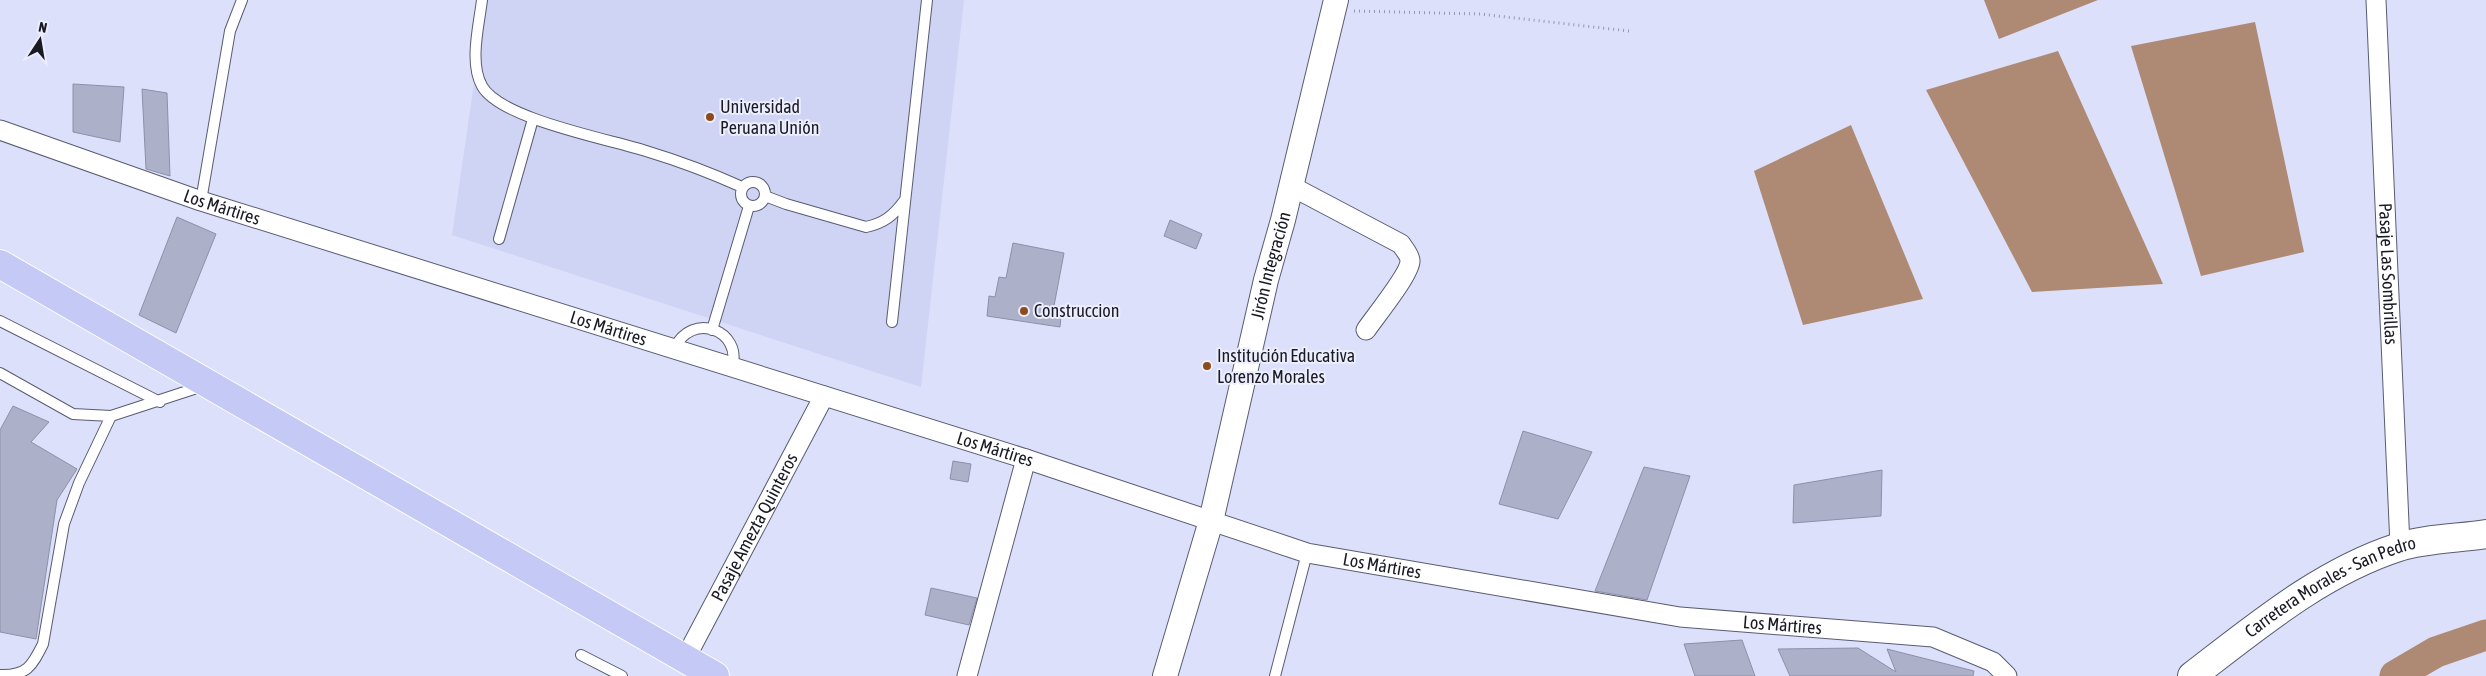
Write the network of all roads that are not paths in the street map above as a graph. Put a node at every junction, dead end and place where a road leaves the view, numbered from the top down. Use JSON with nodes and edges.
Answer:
{"nodes":[{"id":1,"x":242,"y":0,"type":"edge"},
{"id":2,"x":482,"y":0,"type":"edge"},
{"id":3,"x":927,"y":0,"type":"edge"},
{"id":4,"x":2376,"y":0,"type":"edge"},
{"id":5,"x":1334,"y":5,"type":"edge"},
{"id":6,"x":533,"y":119,"type":"junction"},
{"id":7,"x":0,"y":130,"type":"edge"},
{"id":8,"x":1291,"y":186,"type":"junction"},
{"id":9,"x":742,"y":187,"type":"junction"},
{"id":10,"x":766,"y":196,"type":"junction"},
{"id":11,"x":906,"y":199,"type":"junction"},
{"id":12,"x":201,"y":201,"type":"junction"},
{"id":13,"x":749,"y":206,"type":"junction"},
{"id":14,"x":500,"y":239,"type":"dead end"},
{"id":15,"x":0,"y":264,"type":"edge"},
{"id":16,"x":0,"y":322,"type":"edge"},
{"id":17,"x":892,"y":322,"type":"dead end"},
{"id":18,"x":712,"y":330,"type":"junction"},
{"id":19,"x":1366,"y":330,"type":"dead end"},
{"id":20,"x":674,"y":349,"type":"junction"},
{"id":21,"x":732,"y":367,"type":"junction"},
{"id":22,"x":0,"y":373,"type":"edge"},
{"id":23,"x":209,"y":384,"type":"junction"},
{"id":24,"x":824,"y":396,"type":"junction"},
{"id":25,"x":160,"y":402,"type":"junction"},
{"id":26,"x":111,"y":416,"type":"junction"},
{"id":27,"x":1026,"y":459,"type":"junction"},
{"id":28,"x":1211,"y":521,"type":"junction"},
{"id":29,"x":2486,"y":534,"type":"edge"},
{"id":30,"x":2400,"y":546,"type":"junction"},
{"id":31,"x":1307,"y":553,"type":"junction"},
{"id":32,"x":581,"y":655,"type":"dead end"},
{"id":33,"x":685,"y":659,"type":"junction"},
{"id":34,"x":0,"y":675,"type":"edge"},
{"id":35,"x":622,"y":676,"type":"edge"},
{"id":36,"x":715,"y":676,"type":"edge"},
{"id":37,"x":967,"y":676,"type":"edge"},
{"id":38,"x":1165,"y":676,"type":"edge"},
{"id":39,"x":1275,"y":676,"type":"edge"},
{"id":40,"x":2006,"y":676,"type":"edge"},
{"id":41,"x":2192,"y":676,"type":"edge"}],
"edges":[{"from":1,"to":12,"type":"lane"},
{"from":2,"to":6,"type":"lane"},
{"from":3,"to":11,"type":"lane"},
{"from":4,"to":30,"type":"street","name":"Pasaje Las Sombrillas"},
{"from":5,"to":8,"type":"street","name":"Jirón Integración"},
{"from":6,"to":9,"type":"lane"},
{"from":6,"to":14,"type":"lane"},
{"from":7,"to":12,"type":"street","name":"Los Mártires"},
{"from":8,"to":19,"type":"street"},
{"from":8,"to":28,"type":"street","name":"Jirón Integración"},
{"from":9,"to":10,"type":"lane"},
{"from":9,"to":13,"type":"lane"},
{"from":10,"to":11,"type":"lane"},
{"from":10,"to":13,"type":"lane"},
{"from":11,"to":17,"type":"lane"},
{"from":12,"to":20,"type":"street","name":"Los Mártires"},
{"from":13,"to":18,"type":"lane"},
{"from":15,"to":23,"type":"main road"},
{"from":16,"to":25,"type":"lane"},
{"from":18,"to":20,"type":"lane"},
{"from":18,"to":21,"type":"lane"},
{"from":20,"to":21,"type":"street","name":"Los Mártires"},
{"from":21,"to":24,"type":"street","name":"Los Mártires"},
{"from":22,"to":26,"type":"lane"},
{"from":23,"to":25,"type":"lane"},
{"from":23,"to":33,"type":"main road"},
{"from":24,"to":27,"type":"street","name":"Los Mártires"},
{"from":24,"to":33,"type":"street","name":"Pasaje Amezta Quinteros"},
{"from":25,"to":26,"type":"lane"},
{"from":26,"to":34,"type":"lane"},
{"from":27,"to":28,"type":"street","name":"Los Mártires"},
{"from":27,"to":37,"type":"street"},
{"from":28,"to":31,"type":"street","name":"Los Mártires"},
{"from":28,"to":38,"type":"street","name":"Jirón Integración"},
{"from":29,"to":30,"type":"main road","name":"Carretera Morales - San Pedro"},
{"from":30,"to":41,"type":"main road","name":"Carretera Morales - San Pedro"},
{"from":31,"to":39,"type":"lane"},
{"from":31,"to":40,"type":"street","name":"Los Mártires"},
{"from":32,"to":35,"type":"lane"},
{"from":33,"to":36,"type":"main road"}]}
